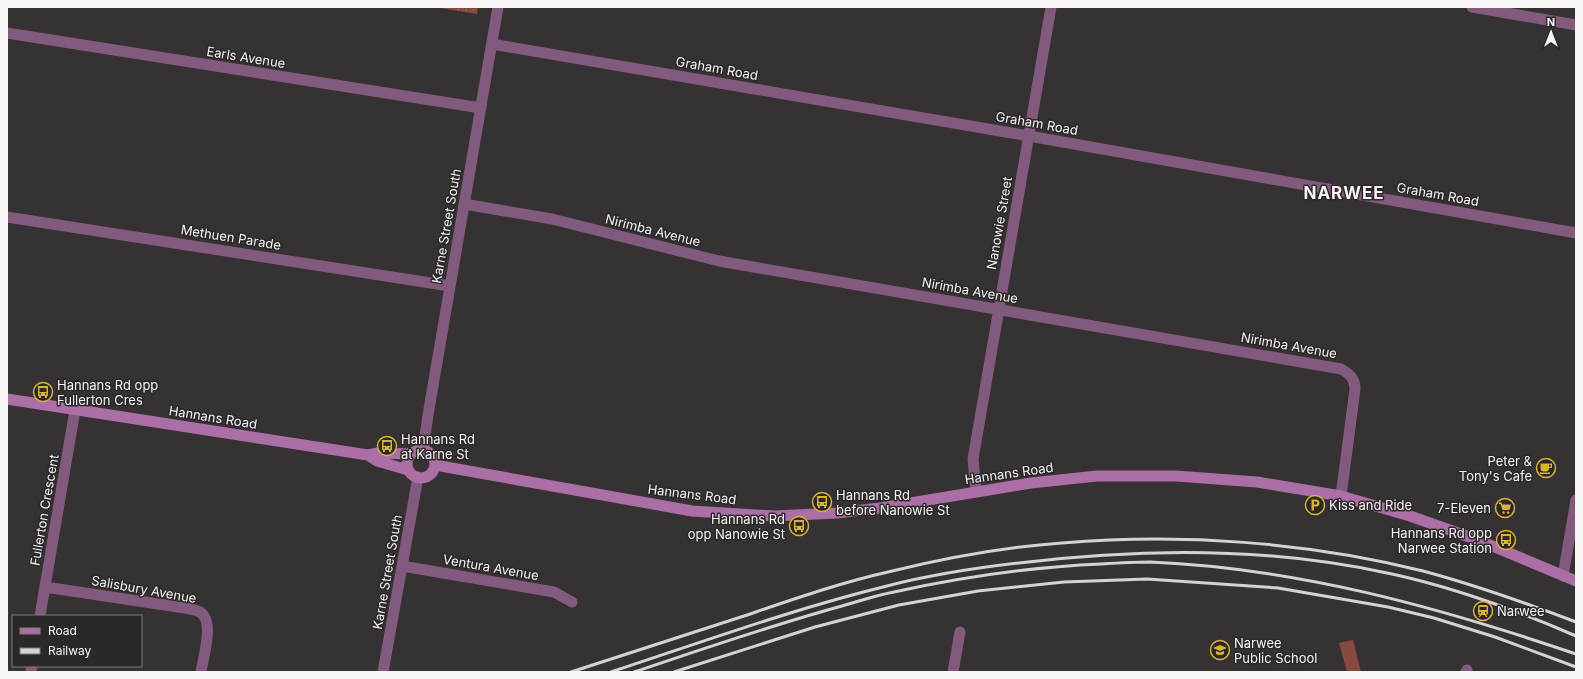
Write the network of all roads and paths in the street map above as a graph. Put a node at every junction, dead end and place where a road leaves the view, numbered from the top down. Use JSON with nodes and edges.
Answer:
{"nodes":[{"id":1,"x":498,"y":7,"type":"edge"},
{"id":2,"x":1051,"y":7,"type":"edge"},
{"id":3,"x":1472,"y":7,"type":"edge"},
{"id":4,"x":1576,"y":25,"type":"edge"},
{"id":5,"x":7,"y":33,"type":"edge"},
{"id":6,"x":492,"y":44,"type":"junction"},
{"id":7,"x":481,"y":108,"type":"junction"},
{"id":8,"x":1029,"y":136,"type":"junction"},
{"id":9,"x":464,"y":204,"type":"junction"},
{"id":10,"x":7,"y":217,"type":"edge"},
{"id":11,"x":1576,"y":232,"type":"edge"},
{"id":12,"x":450,"y":286,"type":"junction"},
{"id":13,"x":999,"y":310,"type":"junction"},
{"id":14,"x":7,"y":399,"type":"edge"},
{"id":15,"x":75,"y":410,"type":"junction"},
{"id":16,"x":423,"y":450,"type":"junction"},
{"id":17,"x":410,"y":454,"type":"junction"},
{"id":18,"x":368,"y":455,"type":"junction"},
{"id":19,"x":435,"y":465,"type":"junction"},
{"id":20,"x":408,"y":470,"type":"junction"},
{"id":21,"x":418,"y":477,"type":"junction"},
{"id":22,"x":976,"y":491,"type":"junction"},
{"id":23,"x":1341,"y":496,"type":"junction"},
{"id":24,"x":1576,"y":500,"type":"edge"},
{"id":25,"x":402,"y":566,"type":"junction"},
{"id":26,"x":1563,"y":576,"type":"junction"},
{"id":27,"x":1576,"y":582,"type":"edge"},
{"id":28,"x":45,"y":587,"type":"junction"},
{"id":29,"x":572,"y":602,"type":"dead end"},
{"id":30,"x":40,"y":615,"type":"edge"},
{"id":31,"x":960,"y":632,"type":"dead end"},
{"id":32,"x":201,"y":672,"type":"edge"},
{"id":33,"x":383,"y":672,"type":"edge"},
{"id":34,"x":953,"y":672,"type":"edge"}],
"edges":[{"from":1,"to":6,"type":"street","name":"Karne Street South"},
{"from":2,"to":8,"type":"street","name":"Nanowie Street"},
{"from":3,"to":4,"type":"street"},
{"from":5,"to":7,"type":"street","name":"Earls Avenue"},
{"from":6,"to":7,"type":"street","name":"Karne Street South"},
{"from":6,"to":8,"type":"street","name":"Graham Road"},
{"from":7,"to":9,"type":"street","name":"Karne Street South"},
{"from":8,"to":11,"type":"street","name":"Graham Road"},
{"from":8,"to":13,"type":"street","name":"Nanowie Street"},
{"from":9,"to":12,"type":"street","name":"Karne Street South"},
{"from":9,"to":13,"type":"street","name":"Nirimba Avenue"},
{"from":10,"to":12,"type":"street","name":"Methuen Parade"},
{"from":12,"to":16,"type":"street","name":"Karne Street South"},
{"from":13,"to":22,"type":"street","name":"Nanowie Street"},
{"from":13,"to":23,"type":"street","name":"Nirimba Avenue"},
{"from":14,"to":15,"type":"main road","name":"Hannans Road"},
{"from":15,"to":18,"type":"main road","name":"Hannans Road"},
{"from":15,"to":28,"type":"street","name":"Fullerton Crescent"},
{"from":16,"to":17,"type":"main road"},
{"from":16,"to":19,"type":"main road"},
{"from":17,"to":18,"type":"main road","name":"Hannans Road"},
{"from":17,"to":20,"type":"main road"},
{"from":18,"to":20,"type":"main road","name":"Hannans Road"},
{"from":19,"to":21,"type":"main road"},
{"from":19,"to":22,"type":"main road","name":"Hannans Road"},
{"from":20,"to":21,"type":"main road"},
{"from":21,"to":25,"type":"street","name":"Karne Street South"},
{"from":22,"to":23,"type":"main road","name":"Hannans Road"},
{"from":23,"to":26,"type":"main road","name":"Hannans Road"},
{"from":24,"to":26,"type":"street"},
{"from":25,"to":29,"type":"street","name":"Ventura Avenue"},
{"from":25,"to":33,"type":"street","name":"Karne Street South"},
{"from":26,"to":27,"type":"main road","name":"Hannans Road"},
{"from":28,"to":30,"type":"street","name":"Fullerton Crescent"},
{"from":28,"to":32,"type":"street","name":"Salisbury Avenue"},
{"from":31,"to":34,"type":"street"}]}
